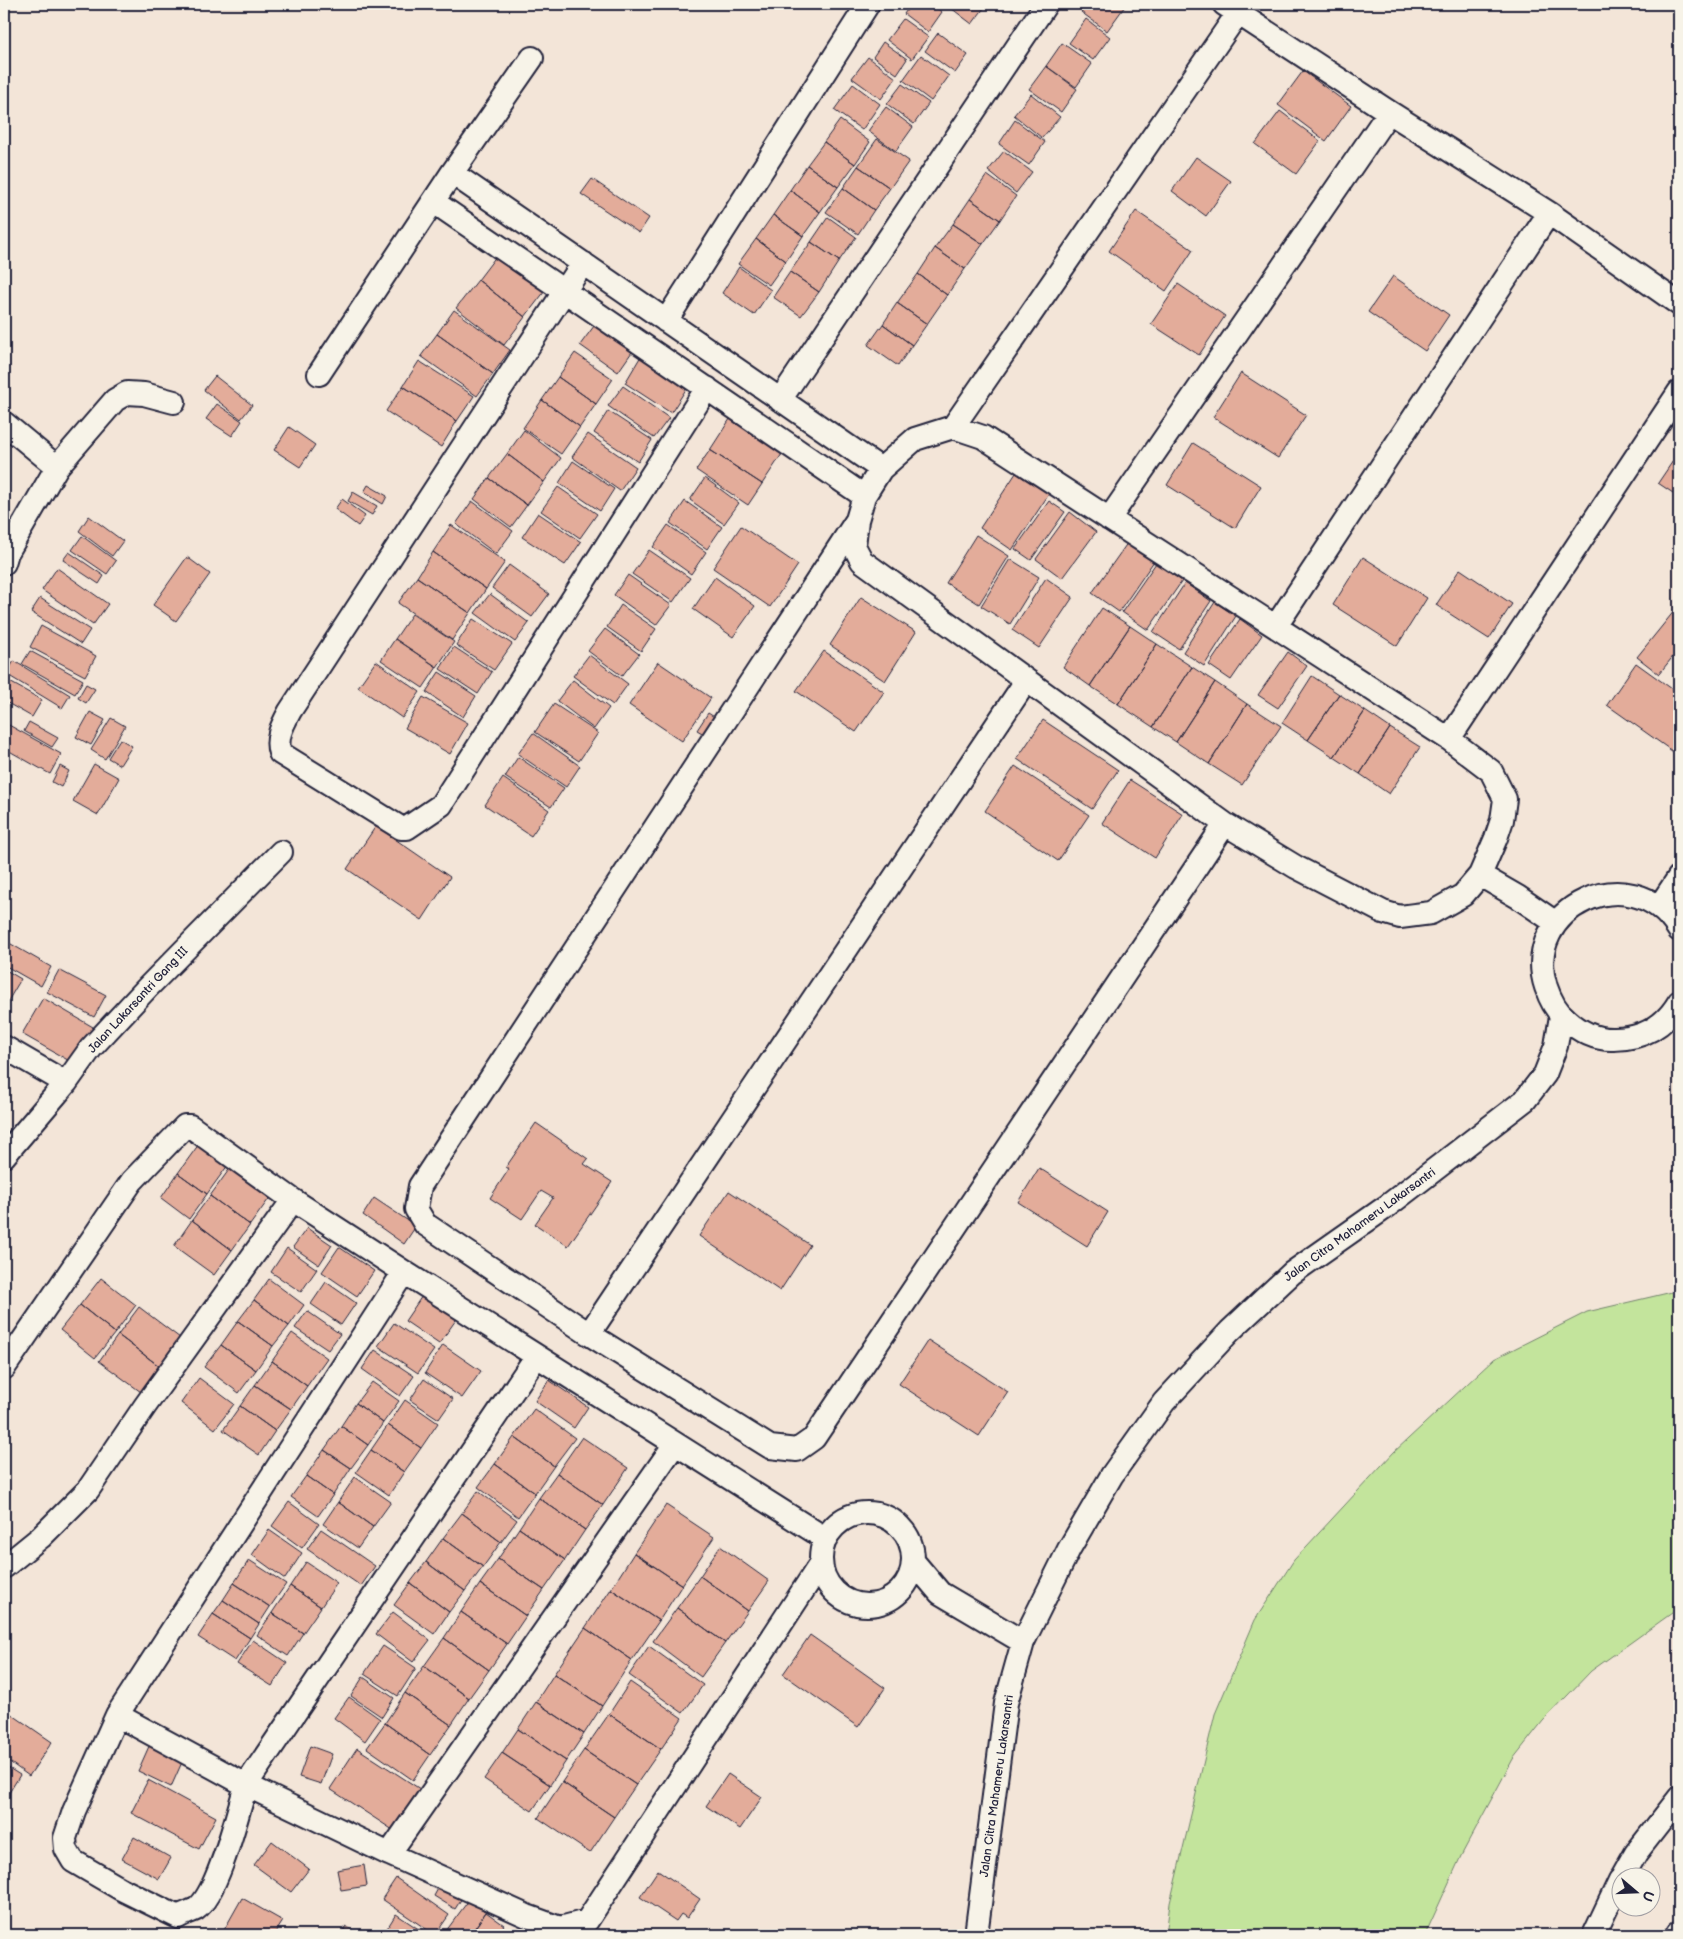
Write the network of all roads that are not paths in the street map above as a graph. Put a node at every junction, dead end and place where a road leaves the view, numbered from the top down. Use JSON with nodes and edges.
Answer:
{"nodes":[{"id":1,"x":868,"y":4,"type":"edge"},
{"id":2,"x":1046,"y":4,"type":"edge"},
{"id":3,"x":1231,"y":8,"type":"edge"},
{"id":4,"x":532,"y":58,"type":"dead end"},
{"id":5,"x":1389,"y":112,"type":"junction"},
{"id":6,"x":452,"y":173,"type":"junction"},
{"id":7,"x":434,"y":202,"type":"junction"},
{"id":8,"x":1548,"y":212,"type":"junction"},
{"id":9,"x":582,"y":263,"type":"junction"},
{"id":10,"x":565,"y":292,"type":"junction"},
{"id":11,"x":1679,"y":304,"type":"edge"},
{"id":12,"x":666,"y":321,"type":"junction"},
{"id":13,"x":318,"y":374,"type":"dead end"},
{"id":14,"x":707,"y":388,"type":"junction"},
{"id":15,"x":1679,"y":392,"type":"edge"},
{"id":16,"x":780,"y":400,"type":"junction"},
{"id":17,"x":174,"y":402,"type":"dead end"},
{"id":18,"x":4,"y":423,"type":"edge"},
{"id":19,"x":953,"y":427,"type":"junction"},
{"id":20,"x":57,"y":467,"type":"junction"},
{"id":21,"x":880,"y":469,"type":"junction"},
{"id":22,"x":864,"y":496,"type":"junction"},
{"id":23,"x":1109,"y":519,"type":"junction"},
{"id":24,"x":857,"y":520,"type":"junction"},
{"id":25,"x":4,"y":563,"type":"edge"},
{"id":26,"x":1276,"y":626,"type":"junction"},
{"id":27,"x":1026,"y":681,"type":"junction"},
{"id":28,"x":1449,"y":739,"type":"junction"},
{"id":29,"x":1225,"y":824,"type":"junction"},
{"id":30,"x":281,"y":852,"type":"dead end"},
{"id":31,"x":1480,"y":875,"type":"junction"},
{"id":32,"x":1679,"y":877,"type":"edge"},
{"id":33,"x":1659,"y":907,"type":"junction"},
{"id":34,"x":1556,"y":923,"type":"junction"},
{"id":35,"x":1679,"y":930,"type":"edge"},
{"id":36,"x":1677,"y":1010,"type":"edge"},
{"id":37,"x":1561,"y":1016,"type":"junction"},
{"id":38,"x":4,"y":1047,"type":"edge"},
{"id":39,"x":66,"y":1083,"type":"junction"},
{"id":40,"x":4,"y":1156,"type":"edge"},
{"id":41,"x":293,"y":1200,"type":"junction"},
{"id":42,"x":404,"y":1272,"type":"junction"},
{"id":43,"x":589,"y":1334,"type":"junction"},
{"id":44,"x":536,"y":1357,"type":"junction"},
{"id":45,"x":4,"y":1368,"type":"edge"},
{"id":46,"x":675,"y":1444,"type":"junction"},
{"id":47,"x":826,"y":1540,"type":"junction"},
{"id":48,"x":913,"y":1561,"type":"junction"},
{"id":49,"x":821,"y":1563,"type":"junction"},
{"id":50,"x":4,"y":1566,"type":"edge"},
{"id":51,"x":903,"y":1589,"type":"junction"},
{"id":52,"x":940,"y":1593,"type":"junction"},
{"id":53,"x":1023,"y":1642,"type":"junction"},
{"id":54,"x":117,"y":1716,"type":"junction"},
{"id":55,"x":246,"y":1785,"type":"junction"},
{"id":56,"x":1679,"y":1798,"type":"edge"},
{"id":57,"x":389,"y":1854,"type":"junction"},
{"id":58,"x":1629,"y":1866,"type":"edge"},
{"id":59,"x":1610,"y":1901,"type":"edge"},
{"id":60,"x":1679,"y":1932,"type":"edge"},
{"id":61,"x":976,"y":1935,"type":"edge"},
{"id":62,"x":1594,"y":1935,"type":"edge"},
{"id":63,"x":1677,"y":1935,"type":"edge"}],
"edges":[{"from":1,"to":12,"type":"street"},
{"from":2,"to":16,"type":"street"},
{"from":3,"to":5,"type":"street"},
{"from":3,"to":19,"type":"street"},
{"from":4,"to":6,"type":"street"},
{"from":5,"to":8,"type":"street"},
{"from":5,"to":23,"type":"street"},
{"from":6,"to":7,"type":"street"},
{"from":6,"to":9,"type":"street"},
{"from":7,"to":10,"type":"street"},
{"from":7,"to":13,"type":"street"},
{"from":8,"to":11,"type":"street"},
{"from":8,"to":26,"type":"street"},
{"from":9,"to":10,"type":"street"},
{"from":9,"to":12,"type":"street"},
{"from":10,"to":14,"type":"street"},
{"from":10,"to":14,"type":"street"},
{"from":12,"to":16,"type":"street"},
{"from":14,"to":22,"type":"street"},
{"from":15,"to":28,"type":"street"},
{"from":16,"to":21,"type":"street"},
{"from":17,"to":20,"type":"street"},
{"from":18,"to":20,"type":"street"},
{"from":19,"to":21,"type":"street"},
{"from":19,"to":23,"type":"street"},
{"from":20,"to":25,"type":"street"},
{"from":21,"to":22,"type":"street"},
{"from":22,"to":24,"type":"street"},
{"from":23,"to":26,"type":"street"},
{"from":24,"to":27,"type":"street"},
{"from":24,"to":43,"type":"street"},
{"from":26,"to":28,"type":"street"},
{"from":27,"to":29,"type":"street"},
{"from":27,"to":43,"type":"street"},
{"from":28,"to":31,"type":"street"},
{"from":29,"to":31,"type":"street"},
{"from":29,"to":43,"type":"street"},
{"from":30,"to":39,"type":"street","name":"Jalan Lakarsantri Gang III"},
{"from":31,"to":34,"type":"street"},
{"from":32,"to":33,"type":"street"},
{"from":33,"to":34,"type":"street"},
{"from":33,"to":35,"type":"street"},
{"from":34,"to":37,"type":"street"},
{"from":36,"to":37,"type":"street"},
{"from":37,"to":53,"type":"street","name":"Jalan Citra Mahameru Lakarsantri"},
{"from":38,"to":39,"type":"street"},
{"from":39,"to":40,"type":"street","name":"Jalan Lakarsantri Gang III"},
{"from":41,"to":42,"type":"street"},
{"from":41,"to":45,"type":"street"},
{"from":41,"to":50,"type":"street"},
{"from":42,"to":44,"type":"street"},
{"from":42,"to":54,"type":"street"},
{"from":44,"to":46,"type":"street"},
{"from":44,"to":55,"type":"street"},
{"from":46,"to":47,"type":"street"},
{"from":46,"to":57,"type":"street"},
{"from":47,"to":48,"type":"street"},
{"from":47,"to":49,"type":"street"},
{"from":48,"to":51,"type":"street"},
{"from":48,"to":52,"type":"street"},
{"from":49,"to":51,"type":"street"},
{"from":49,"to":57,"type":"street"},
{"from":51,"to":52,"type":"street"},
{"from":52,"to":53,"type":"street"},
{"from":53,"to":61,"type":"street","name":"Jalan Citra Mahameru Lakarsantri"},
{"from":54,"to":55,"type":"street"},
{"from":54,"to":55,"type":"street"},
{"from":55,"to":57,"type":"street"},
{"from":56,"to":58,"type":"street"},
{"from":59,"to":62,"type":"street"},
{"from":60,"to":63,"type":"street"}]}
